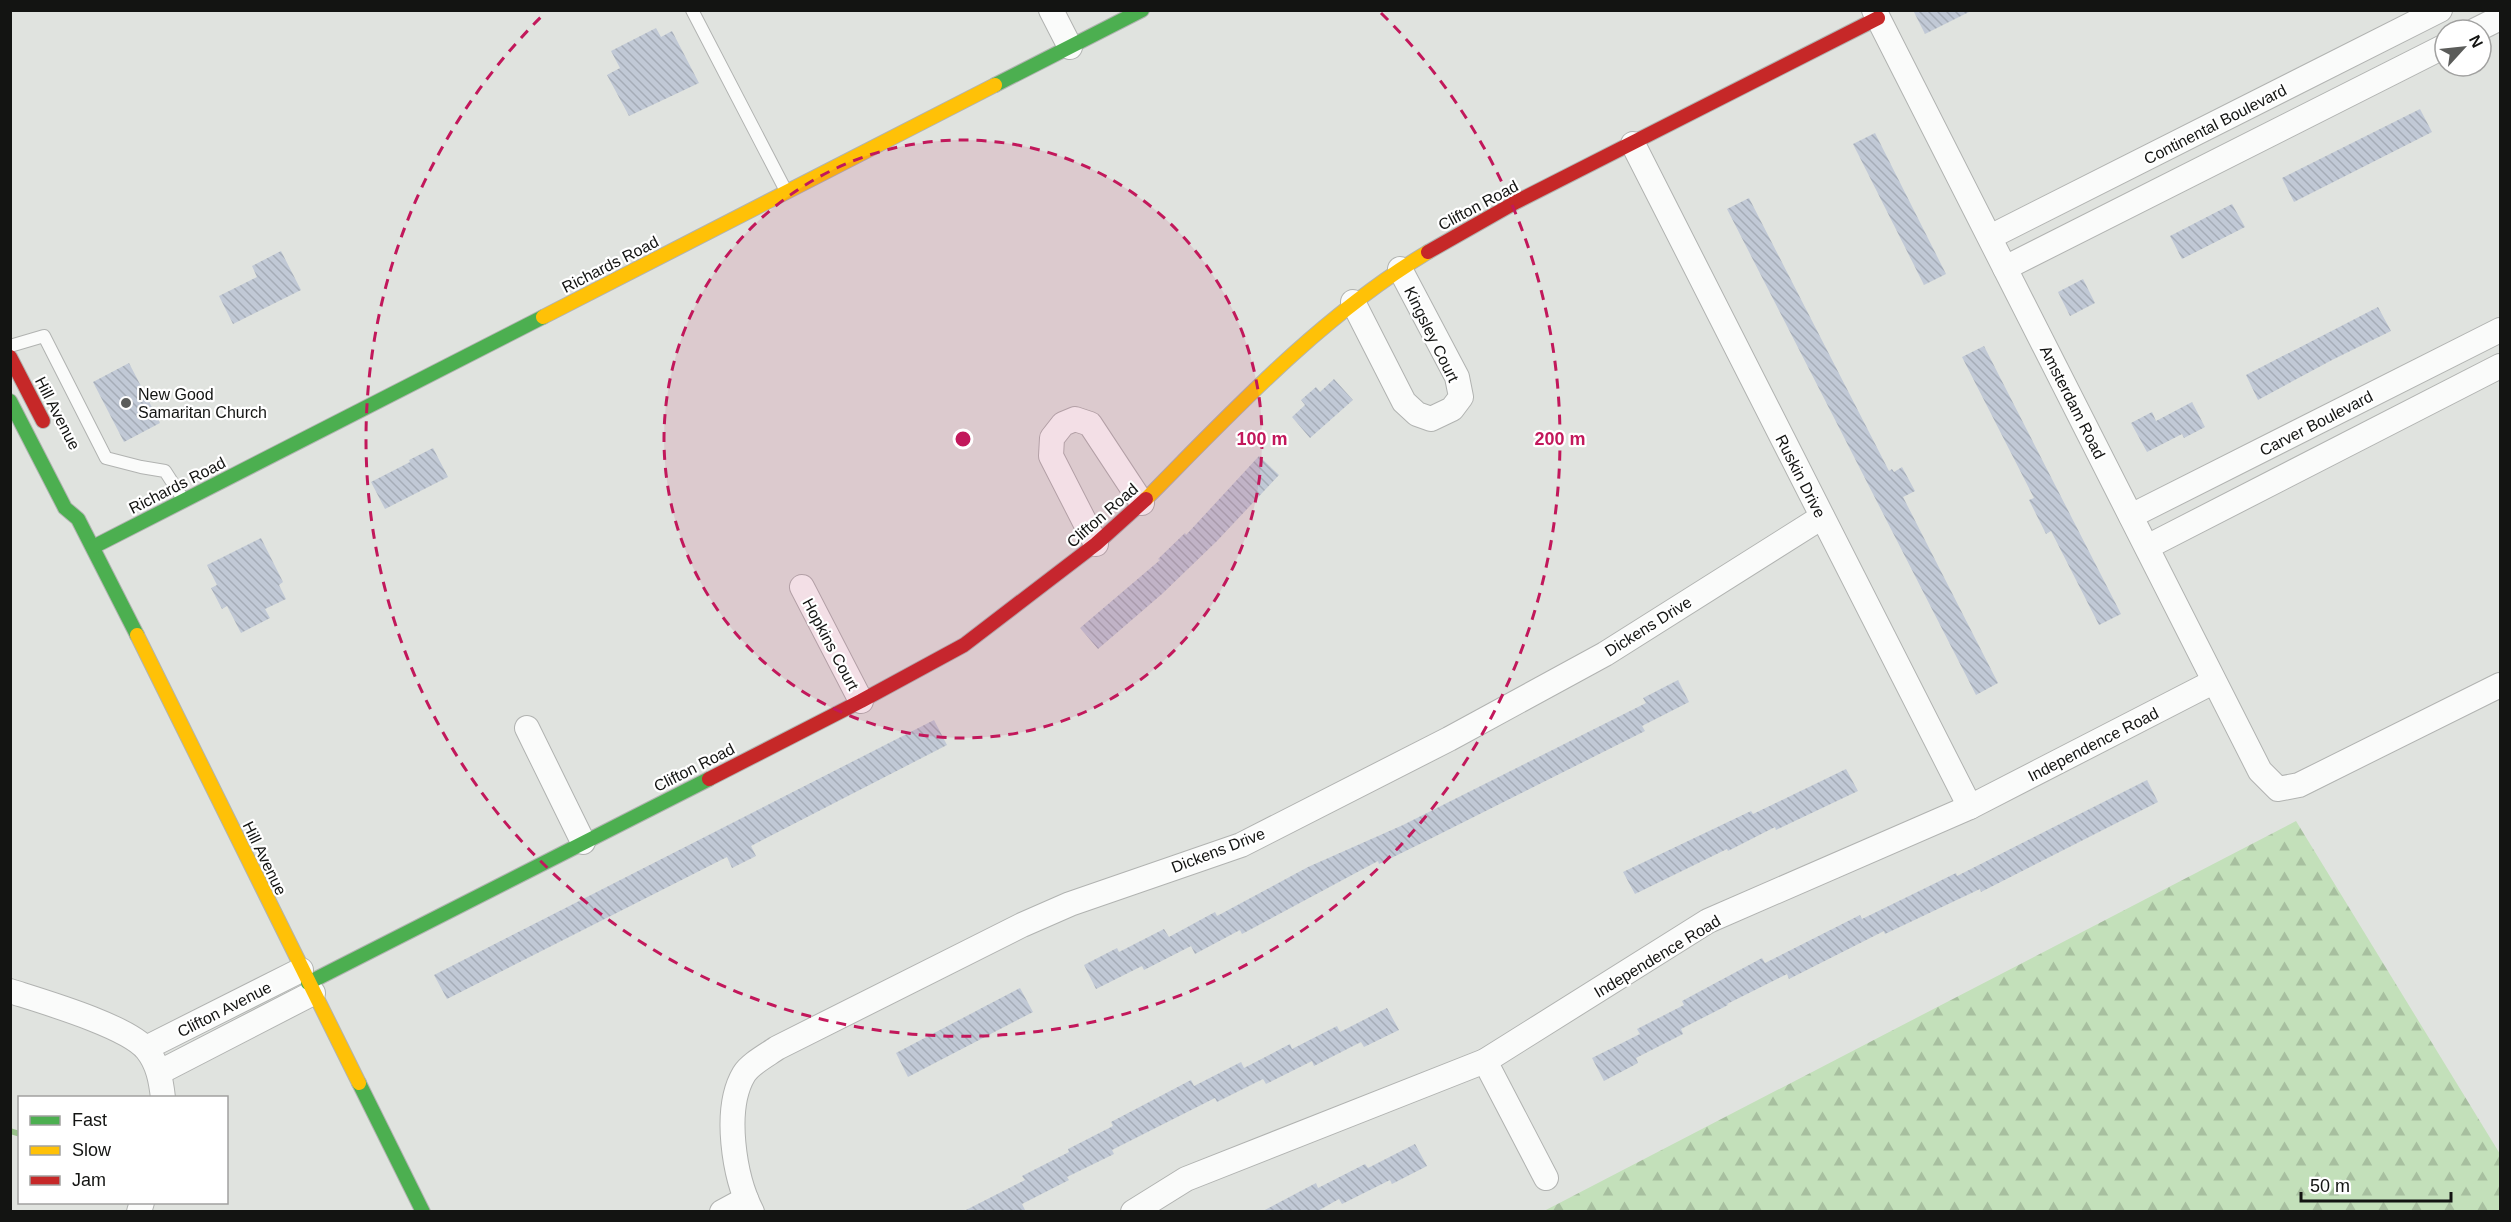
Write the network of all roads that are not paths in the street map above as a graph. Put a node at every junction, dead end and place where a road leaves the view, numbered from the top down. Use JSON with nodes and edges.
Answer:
{"nodes":[{"id":1,"x":692,"y":10,"type":"edge"},
{"id":2,"x":1052,"y":10,"type":"edge"},
{"id":3,"x":1142,"y":10,"type":"edge"},
{"id":4,"x":2440,"y":10,"type":"edge"},
{"id":5,"x":1876,"y":14,"type":"edge"},
{"id":6,"x":1070,"y":47,"type":"junction"},
{"id":7,"x":2433,"y":52,"type":"edge"},
{"id":8,"x":1634,"y":144,"type":"junction"},
{"id":9,"x":786,"y":192,"type":"junction"},
{"id":10,"x":1990,"y":237,"type":"junction"},
{"id":11,"x":2005,"y":268,"type":"junction"},
{"id":12,"x":1400,"y":269,"type":"junction"},
{"id":13,"x":1353,"y":302,"type":"junction"},
{"id":14,"x":2500,"y":330,"type":"edge"},
{"id":15,"x":10,"y":346,"type":"edge"},
{"id":16,"x":10,"y":357,"type":"edge"},
{"id":17,"x":2500,"y":366,"type":"edge"},
{"id":18,"x":14,"y":416,"type":"edge"},
{"id":19,"x":48,"y":430,"type":"dead end"},
{"id":20,"x":82,"y":499,"type":"dead end"},
{"id":21,"x":184,"y":500,"type":"junction"},
{"id":22,"x":1142,"y":503,"type":"junction"},
{"id":23,"x":2131,"y":516,"type":"junction"},
{"id":24,"x":1822,"y":517,"type":"junction"},
{"id":25,"x":78,"y":519,"type":"junction"},
{"id":26,"x":1096,"y":544,"type":"junction"},
{"id":27,"x":2146,"y":546,"type":"junction"},
{"id":28,"x":93,"y":547,"type":"junction"},
{"id":29,"x":801,"y":587,"type":"dead end"},
{"id":30,"x":2213,"y":682,"type":"junction"},
{"id":31,"x":2500,"y":685,"type":"edge"},
{"id":32,"x":861,"y":701,"type":"junction"},
{"id":33,"x":527,"y":728,"type":"dead end"},
{"id":34,"x":1970,"y":807,"type":"junction"},
{"id":35,"x":583,"y":842,"type":"junction"},
{"id":36,"x":308,"y":982,"type":"junction"},
{"id":37,"x":10,"y":991,"type":"edge"},
{"id":38,"x":146,"y":1048,"type":"junction"},
{"id":39,"x":1485,"y":1061,"type":"junction"},
{"id":40,"x":160,"y":1072,"type":"junction"},
{"id":41,"x":163,"y":1096,"type":"edge"},
{"id":42,"x":1546,"y":1178,"type":"dead end"},
{"id":43,"x":749,"y":1205,"type":"edge"},
{"id":44,"x":423,"y":1212,"type":"edge"},
{"id":45,"x":722,"y":1212,"type":"edge"},
{"id":46,"x":1133,"y":1212,"type":"edge"}],
"edges":[{"from":1,"to":9,"type":"lane"},
{"from":2,"to":6,"type":"street"},
{"from":3,"to":6,"type":"street","name":"Richards Road"},
{"from":4,"to":10,"type":"street","name":"Continental Boulevard"},
{"from":5,"to":8,"type":"street","name":"Clifton Road"},
{"from":5,"to":10,"type":"street","name":"Amsterdam Road"},
{"from":6,"to":9,"type":"street","name":"Richards Road"},
{"from":7,"to":11,"type":"street","name":"Continental Boulevard"},
{"from":8,"to":12,"type":"street","name":"Clifton Road"},
{"from":8,"to":24,"type":"street","name":"Ruskin Drive"},
{"from":9,"to":21,"type":"street","name":"Richards Road"},
{"from":10,"to":11,"type":"street","name":"Amsterdam Road"},
{"from":11,"to":23,"type":"street","name":"Amsterdam Road"},
{"from":12,"to":13,"type":"street","name":"Clifton Road"},
{"from":12,"to":13,"type":"street","name":"Kingsley Court"},
{"from":13,"to":22,"type":"street","name":"Clifton Road"},
{"from":14,"to":23,"type":"street","name":"Carver Boulevard"},
{"from":15,"to":21,"type":"lane"},
{"from":16,"to":19,"type":"street","name":"Hill Avenue"},
{"from":17,"to":27,"type":"street","name":"Carver Boulevard"},
{"from":18,"to":25,"type":"street","name":"Hill Avenue"},
{"from":20,"to":25,"type":"street"},
{"from":21,"to":28,"type":"street","name":"Richards Road"},
{"from":22,"to":26,"type":"street","name":"Clifton Road"},
{"from":22,"to":26,"type":"street"},
{"from":23,"to":27,"type":"street","name":"Amsterdam Road"},
{"from":24,"to":34,"type":"street","name":"Ruskin Drive"},
{"from":24,"to":43,"type":"street","name":"Dickens Drive"},
{"from":25,"to":28,"type":"street","name":"Hill Avenue"},
{"from":26,"to":32,"type":"street","name":"Clifton Road"},
{"from":27,"to":30,"type":"street","name":"Amsterdam Road"},
{"from":28,"to":36,"type":"street","name":"Hill Avenue"},
{"from":29,"to":32,"type":"street","name":"Hopkins Court"},
{"from":30,"to":31,"type":"street","name":"Amsterdam Road"},
{"from":30,"to":34,"type":"street","name":"Independence Road"},
{"from":32,"to":35,"type":"street","name":"Clifton Road"},
{"from":33,"to":35,"type":"street"},
{"from":34,"to":39,"type":"street","name":"Independence Road"},
{"from":35,"to":36,"type":"street","name":"Clifton Road"},
{"from":36,"to":38,"type":"street","name":"Clifton Avenue"},
{"from":36,"to":40,"type":"street","name":"Clifton Avenue"},
{"from":36,"to":44,"type":"street","name":"Hill Avenue"},
{"from":37,"to":38,"type":"street"},
{"from":38,"to":40,"type":"street"},
{"from":39,"to":42,"type":"street"},
{"from":39,"to":46,"type":"street","name":"Independence Road"},
{"from":40,"to":41,"type":"street"},
{"from":43,"to":45,"type":"street"}]}
